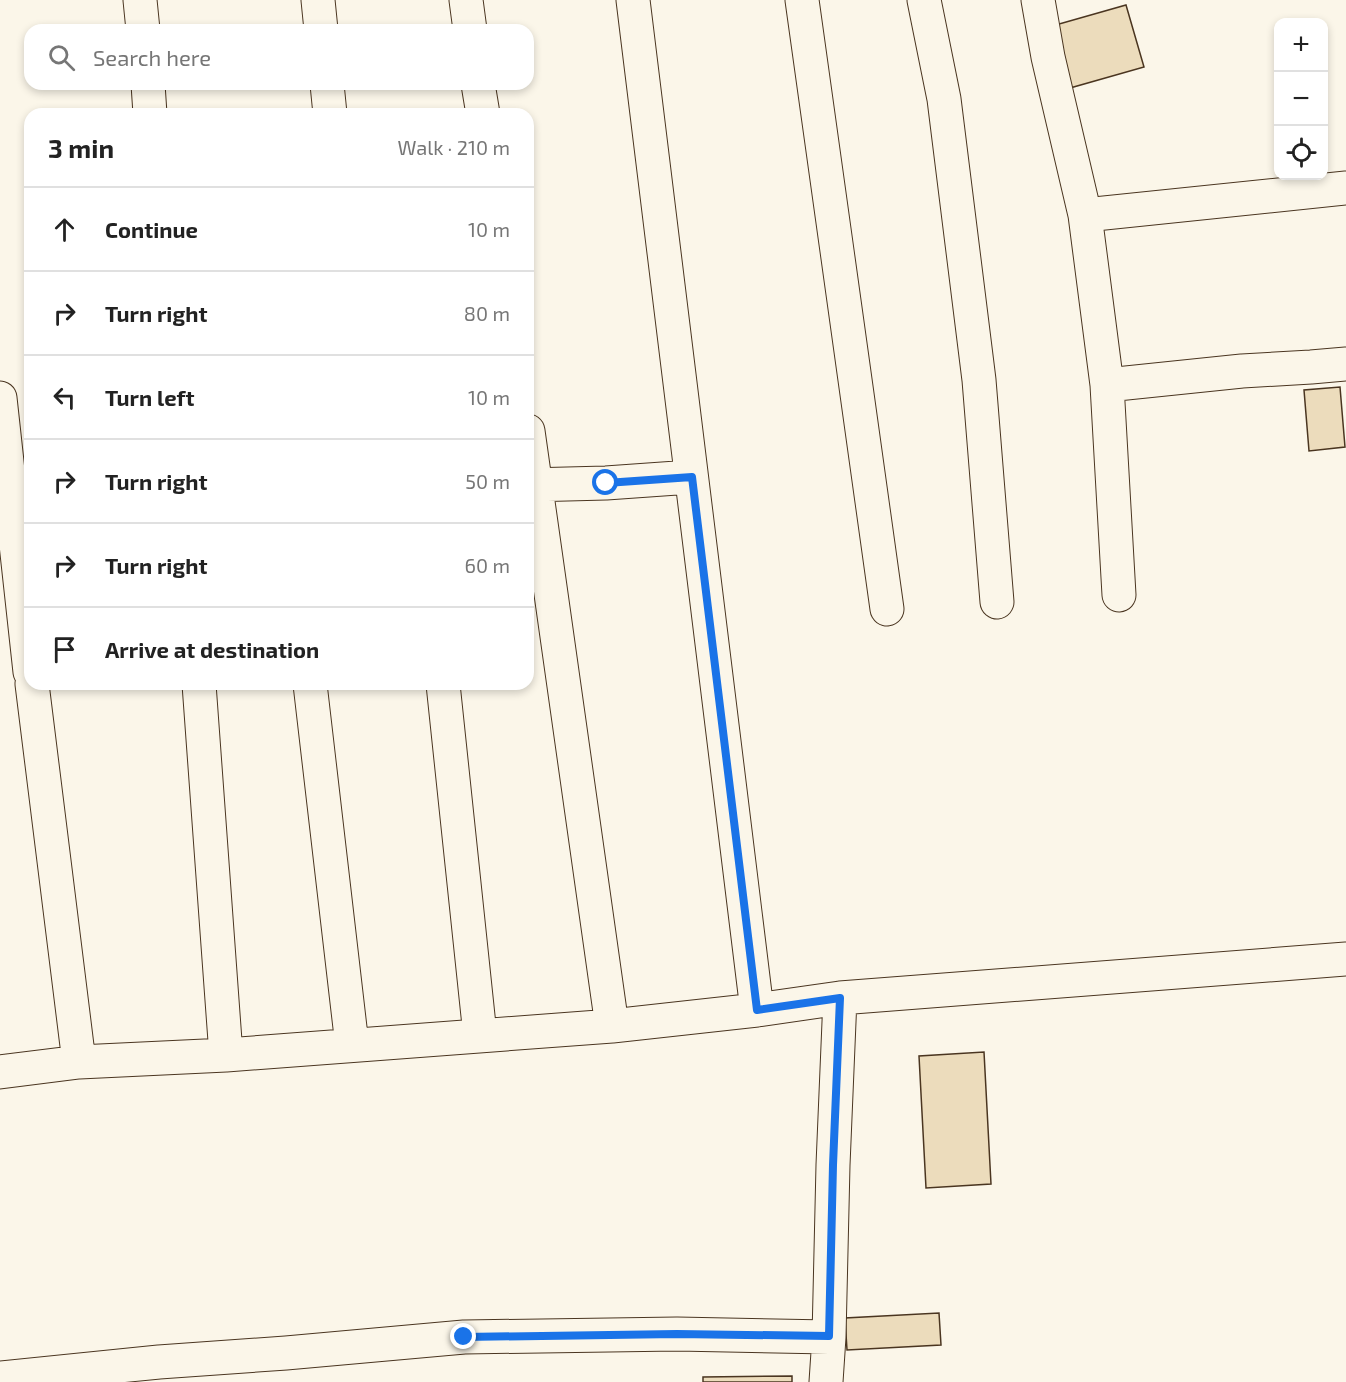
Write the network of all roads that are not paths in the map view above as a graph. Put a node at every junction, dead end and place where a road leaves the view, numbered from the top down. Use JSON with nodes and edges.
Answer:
{"nodes":[{"id":1,"x":140,"y":0,"type":"edge"},
{"id":2,"x":318,"y":0,"type":"edge"},
{"id":3,"x":466,"y":0,"type":"edge"},
{"id":4,"x":633,"y":0,"type":"edge"},
{"id":5,"x":802,"y":0,"type":"edge"},
{"id":6,"x":924,"y":0,"type":"edge"},
{"id":7,"x":1038,"y":0,"type":"edge"},
{"id":8,"x":142,"y":24,"type":"edge"},
{"id":9,"x":320,"y":24,"type":"edge"},
{"id":10,"x":469,"y":24,"type":"edge"},
{"id":11,"x":148,"y":90,"type":"edge"},
{"id":12,"x":328,"y":90,"type":"edge"},
{"id":13,"x":479,"y":90,"type":"edge"},
{"id":14,"x":150,"y":108,"type":"edge"},
{"id":15,"x":329,"y":108,"type":"edge"},
{"id":16,"x":482,"y":108,"type":"edge"},
{"id":17,"x":1346,"y":188,"type":"edge"},
{"id":18,"x":1085,"y":215,"type":"junction"},
{"id":19,"x":1346,"y":364,"type":"edge"},
{"id":20,"x":1107,"y":385,"type":"junction"},
{"id":21,"x":0,"y":398,"type":"edge"},
{"id":22,"x":692,"y":477,"type":"junction"},
{"id":23,"x":534,"y":485,"type":"edge"},
{"id":24,"x":534,"y":499,"type":"edge"},
{"id":25,"x":22,"y":523,"type":"edge"},
{"id":26,"x":24,"y":560,"type":"edge"},
{"id":27,"x":1119,"y":595,"type":"dead end"},
{"id":28,"x":997,"y":602,"type":"dead end"},
{"id":29,"x":887,"y":609,"type":"dead end"},
{"id":30,"x":33,"y":690,"type":"edge"},
{"id":31,"x":199,"y":690,"type":"edge"},
{"id":32,"x":311,"y":690,"type":"edge"},
{"id":33,"x":444,"y":690,"type":"edge"},
{"id":34,"x":1346,"y":958,"type":"edge"},
{"id":35,"x":840,"y":998,"type":"junction"},
{"id":36,"x":757,"y":1010,"type":"junction"},
{"id":37,"x":612,"y":1026,"type":"junction"},
{"id":38,"x":480,"y":1035,"type":"junction"},
{"id":39,"x":352,"y":1045,"type":"junction"},
{"id":40,"x":226,"y":1055,"type":"junction"},
{"id":41,"x":79,"y":1062,"type":"junction"},
{"id":42,"x":0,"y":1072,"type":"edge"},
{"id":43,"x":829,"y":1336,"type":"junction"},
{"id":44,"x":0,"y":1378,"type":"edge"},
{"id":45,"x":826,"y":1382,"type":"edge"}],
"edges":[{"from":1,"to":8,"type":"street"},
{"from":2,"to":9,"type":"street"},
{"from":3,"to":10,"type":"street"},
{"from":4,"to":22,"type":"street"},
{"from":5,"to":29,"type":"street"},
{"from":6,"to":28,"type":"street"},
{"from":7,"to":18,"type":"street"},
{"from":11,"to":14,"type":"street"},
{"from":12,"to":15,"type":"street"},
{"from":13,"to":16,"type":"street"},
{"from":17,"to":18,"type":"street"},
{"from":18,"to":20,"type":"street"},
{"from":19,"to":20,"type":"street"},
{"from":20,"to":27,"type":"street"},
{"from":21,"to":25,"type":"street"},
{"from":22,"to":23,"type":"street"},
{"from":22,"to":36,"type":"street"},
{"from":24,"to":37,"type":"street"},
{"from":25,"to":26,"type":"street"},
{"from":30,"to":41,"type":"street"},
{"from":31,"to":40,"type":"street"},
{"from":32,"to":39,"type":"street"},
{"from":33,"to":38,"type":"street"},
{"from":34,"to":35,"type":"street"},
{"from":35,"to":36,"type":"street"},
{"from":35,"to":43,"type":"street"},
{"from":36,"to":37,"type":"street"},
{"from":37,"to":38,"type":"street"},
{"from":38,"to":39,"type":"street"},
{"from":39,"to":40,"type":"street"},
{"from":40,"to":41,"type":"street"},
{"from":41,"to":42,"type":"street"},
{"from":43,"to":44,"type":"street"},
{"from":43,"to":45,"type":"street"}]}
